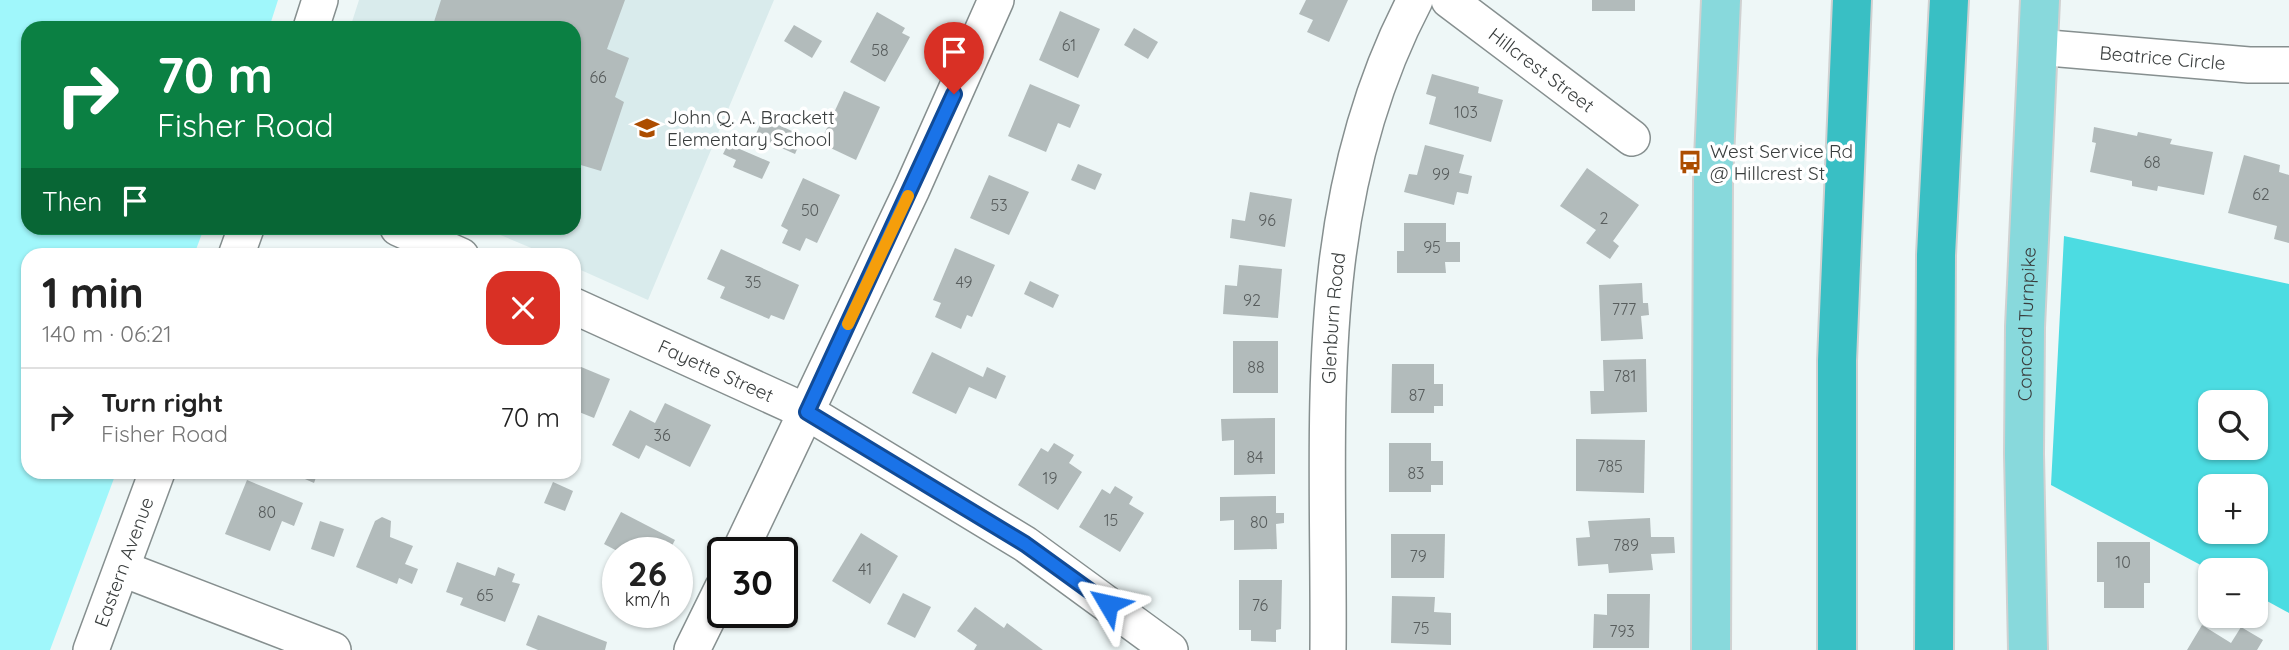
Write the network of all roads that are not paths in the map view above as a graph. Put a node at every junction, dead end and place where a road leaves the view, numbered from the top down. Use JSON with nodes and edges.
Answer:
{"nodes":[{"id":1,"x":320,"y":0,"type":"edge"},
{"id":2,"x":996,"y":0,"type":"edge"},
{"id":3,"x":1415,"y":0,"type":"edge"},
{"id":4,"x":1449,"y":0,"type":"edge"},
{"id":5,"x":1721,"y":0,"type":"edge"},
{"id":6,"x":1852,"y":0,"type":"edge"},
{"id":7,"x":1949,"y":0,"type":"edge"},
{"id":8,"x":2040,"y":0,"type":"edge"},
{"id":9,"x":313,"y":21,"type":"edge"},
{"id":10,"x":2037,"y":47,"type":"junction"},
{"id":11,"x":2289,"y":65,"type":"edge"},
{"id":12,"x":1632,"y":138,"type":"dead end"},
{"id":13,"x":414,"y":235,"type":"edge"},
{"id":14,"x":443,"y":248,"type":"edge"},
{"id":15,"x":581,"y":309,"type":"edge"},
{"id":16,"x":807,"y":412,"type":"junction"},
{"id":17,"x":155,"y":479,"type":"edge"},
{"id":18,"x":747,"y":537,"type":"edge"},
{"id":19,"x":123,"y":569,"type":"junction"},
{"id":20,"x":707,"y":620,"type":"edge"},
{"id":21,"x":91,"y":650,"type":"edge"},
{"id":22,"x":333,"y":650,"type":"edge"},
{"id":23,"x":692,"y":650,"type":"edge"},
{"id":24,"x":1170,"y":650,"type":"edge"},
{"id":25,"x":1328,"y":650,"type":"edge"},
{"id":26,"x":1711,"y":650,"type":"edge"},
{"id":27,"x":1837,"y":650,"type":"edge"},
{"id":28,"x":1934,"y":650,"type":"edge"},
{"id":29,"x":2028,"y":650,"type":"edge"}],
"edges":[{"from":1,"to":9,"type":"street"},
{"from":2,"to":16,"type":"street"},
{"from":3,"to":25,"type":"street","name":"Glenburn Road"},
{"from":4,"to":12,"type":"street","name":"Hillcrest Street"},
{"from":5,"to":26,"type":"main road"},
{"from":6,"to":27,"type":"highway"},
{"from":7,"to":28,"type":"highway"},
{"from":8,"to":10,"type":"main road","name":"Concord Turnpike"},
{"from":10,"to":11,"type":"street","name":"Beatrice Circle"},
{"from":10,"to":29,"type":"main road","name":"Concord Turnpike"},
{"from":13,"to":14,"type":"street"},
{"from":15,"to":16,"type":"street","name":"Fayette Street"},
{"from":16,"to":18,"type":"street"},
{"from":16,"to":24,"type":"street","name":"Fayette Street"},
{"from":17,"to":19,"type":"street","name":"Eastern Avenue"},
{"from":19,"to":21,"type":"street","name":"Eastern Avenue"},
{"from":19,"to":22,"type":"street"},
{"from":20,"to":23,"type":"street"}]}
